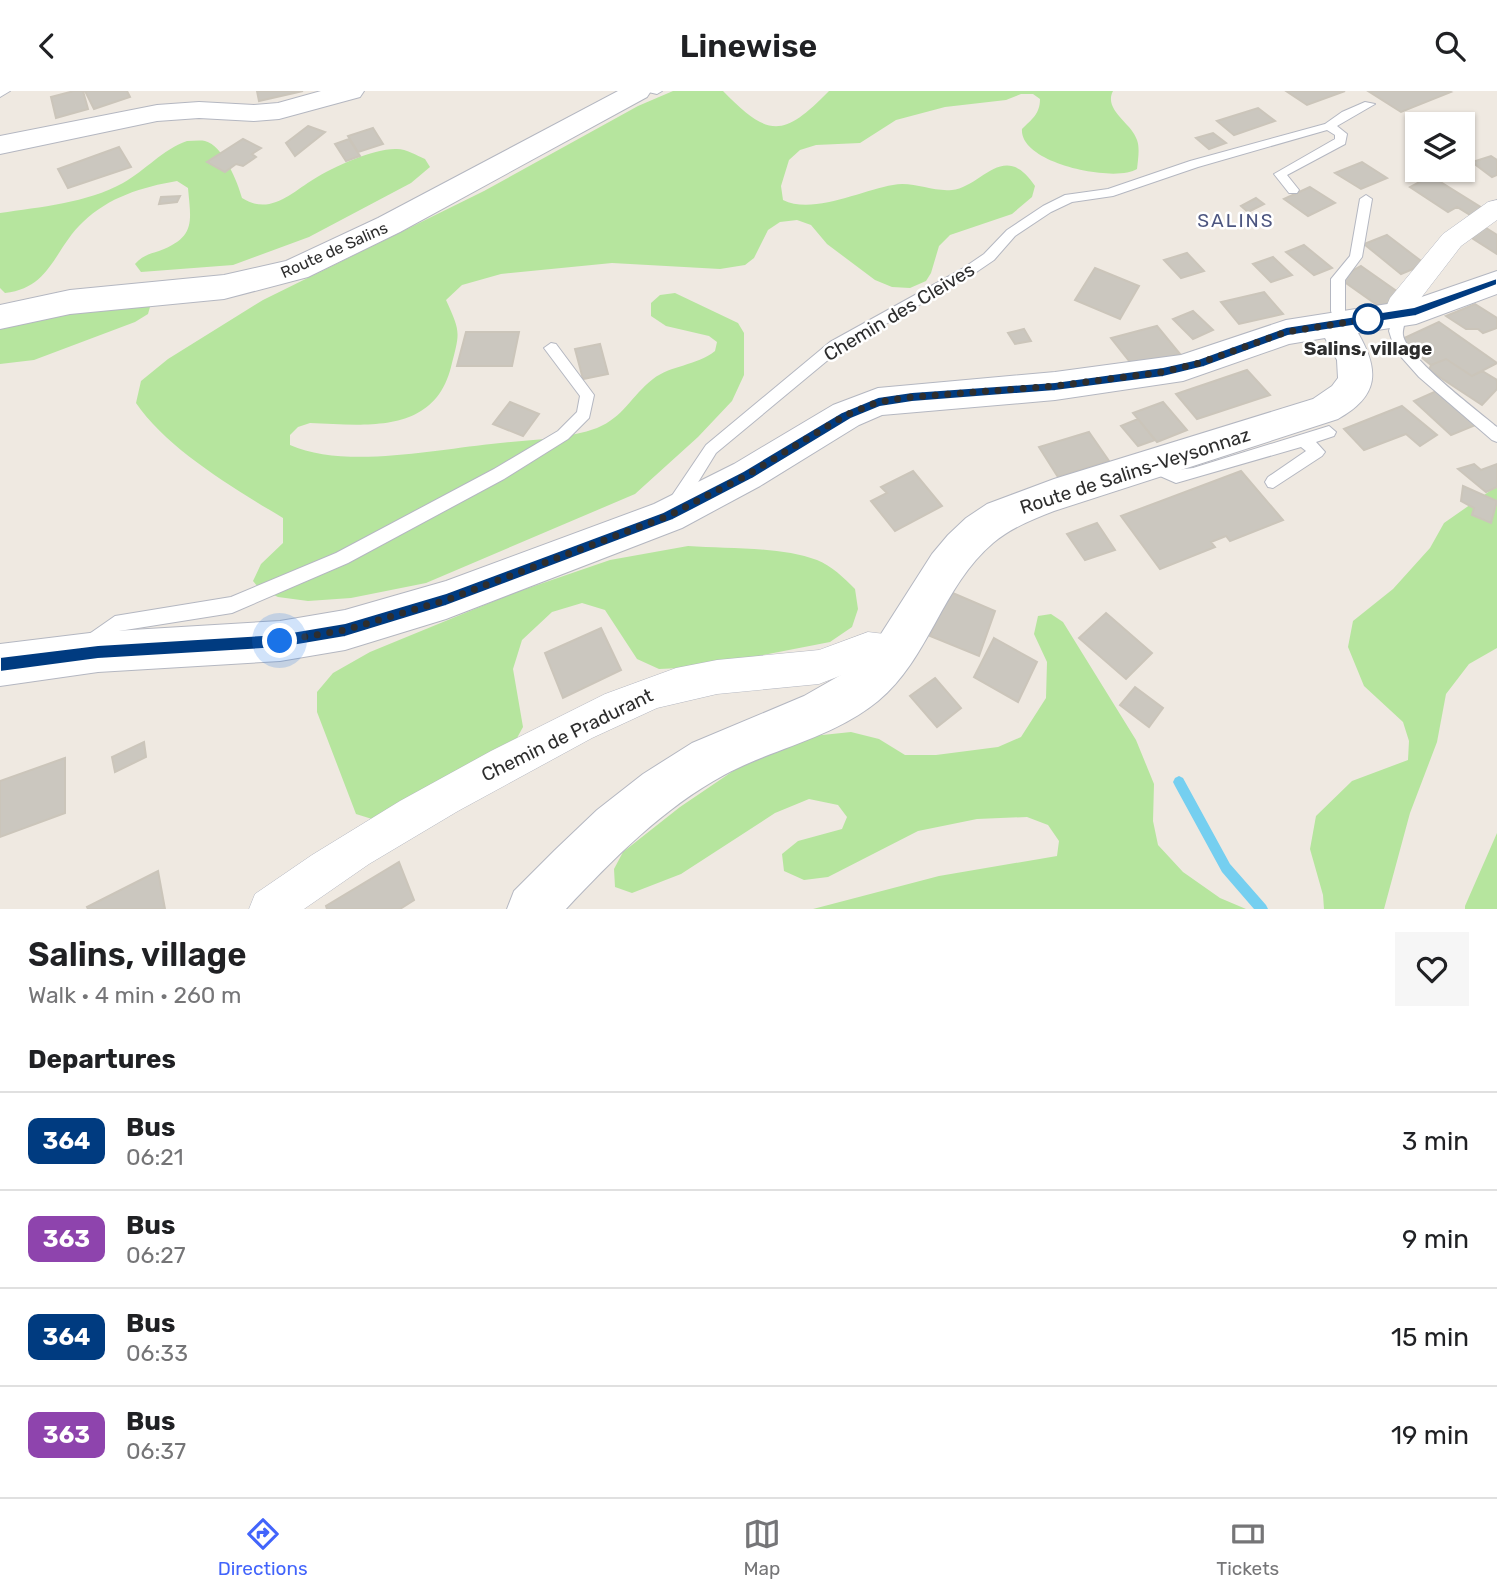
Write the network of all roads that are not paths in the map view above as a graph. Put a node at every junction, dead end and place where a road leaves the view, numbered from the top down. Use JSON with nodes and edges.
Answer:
{"nodes":[{"id":1,"x":5,"y":91,"type":"edge"},
{"id":2,"x":351,"y":91,"type":"edge"},
{"id":3,"x":638,"y":91,"type":"edge"},
{"id":4,"x":649,"y":91,"type":"edge"},
{"id":5,"x":657,"y":91,"type":"edge"},
{"id":6,"x":0,"y":94,"type":"edge"},
{"id":7,"x":1369,"y":104,"type":"dead end"},
{"id":8,"x":1329,"y":126,"type":"junction"},
{"id":9,"x":0,"y":145,"type":"edge"},
{"id":10,"x":1293,"y":190,"type":"dead end"},
{"id":11,"x":1366,"y":198,"type":"dead end"},
{"id":12,"x":1497,"y":208,"type":"edge"},
{"id":13,"x":1497,"y":282,"type":"edge"},
{"id":14,"x":1401,"y":314,"type":"junction"},
{"id":15,"x":0,"y":317,"type":"edge"},
{"id":16,"x":1338,"y":324,"type":"junction"},
{"id":17,"x":551,"y":348,"type":"dead end"},
{"id":18,"x":1329,"y":432,"type":"dead end"},
{"id":19,"x":1497,"y":436,"type":"edge"},
{"id":20,"x":1304,"y":441,"type":"junction"},
{"id":21,"x":1147,"y":464,"type":"junction"},
{"id":22,"x":1273,"y":482,"type":"dead end"},
{"id":23,"x":668,"y":516,"type":"junction"},
{"id":24,"x":893,"y":652,"type":"junction"},
{"id":25,"x":75,"y":654,"type":"junction"},
{"id":26,"x":0,"y":665,"type":"edge"},
{"id":27,"x":270,"y":909,"type":"edge"},
{"id":28,"x":532,"y":909,"type":"edge"}],
"edges":[{"from":1,"to":6,"type":"lane"},
{"from":2,"to":9,"type":"street"},
{"from":3,"to":15,"type":"street","name":"Route de Salins"},
{"from":4,"to":5,"type":"lane"},
{"from":7,"to":8,"type":"lane","name":"Chemin des Cleives"},
{"from":8,"to":10,"type":"lane"},
{"from":8,"to":23,"type":"lane","name":"Chemin des Cleives"},
{"from":11,"to":16,"type":"lane"},
{"from":12,"to":14,"type":"street"},
{"from":13,"to":14,"type":"street"},
{"from":14,"to":16,"type":"street"},
{"from":14,"to":19,"type":"lane"},
{"from":16,"to":21,"type":"street","name":"Route de Salins-Veysonnaz"},
{"from":16,"to":23,"type":"street"},
{"from":17,"to":25,"type":"lane"},
{"from":18,"to":20,"type":"lane"},
{"from":20,"to":21,"type":"lane"},
{"from":20,"to":22,"type":"lane"},
{"from":21,"to":24,"type":"street","name":"Route de Salins-Veysonnaz"},
{"from":23,"to":25,"type":"street"},
{"from":24,"to":27,"type":"street","name":"Chemin de Pradurant"},
{"from":24,"to":28,"type":"street","name":"Route de Salins-Veysonnaz"},
{"from":25,"to":26,"type":"street"}]}
